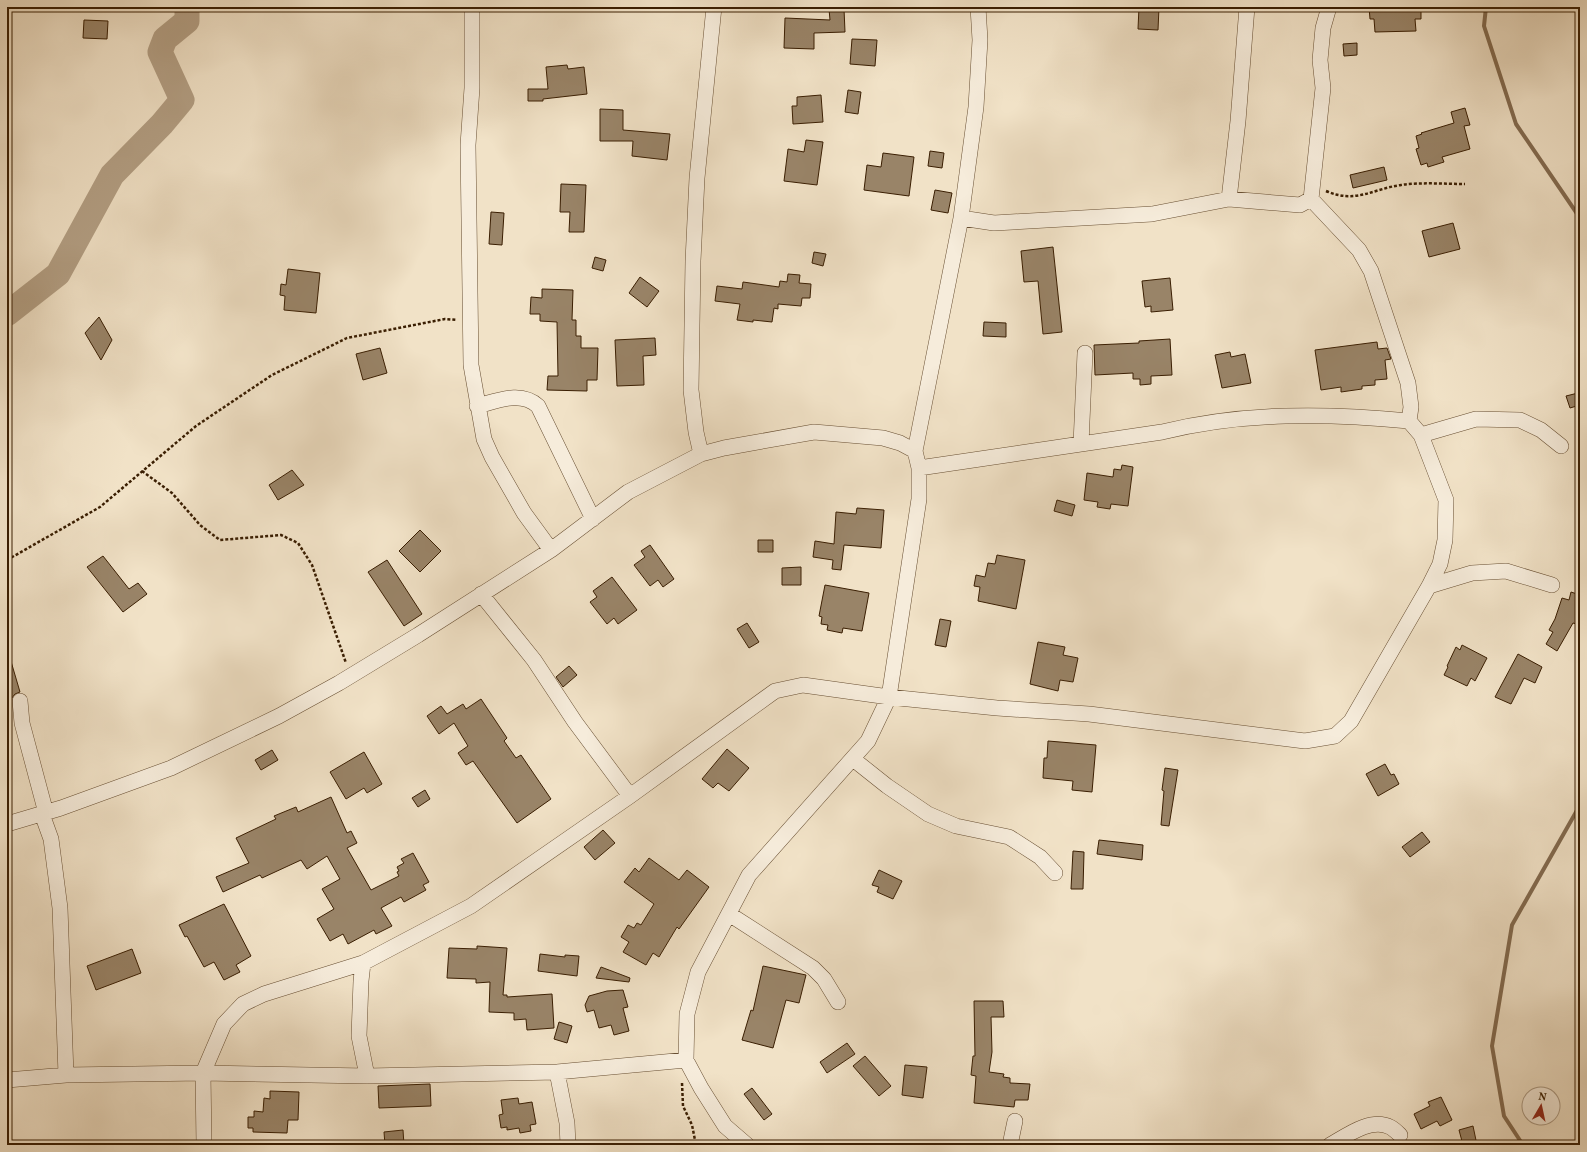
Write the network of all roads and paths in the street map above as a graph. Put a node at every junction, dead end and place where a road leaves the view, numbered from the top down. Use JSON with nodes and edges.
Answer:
{"nodes":[{"id":1,"x":472,"y":7,"type":"edge"},
{"id":2,"x":714,"y":7,"type":"edge"},
{"id":3,"x":978,"y":7,"type":"edge"},
{"id":4,"x":1246,"y":7,"type":"edge"},
{"id":5,"x":1329,"y":7,"type":"edge"},
{"id":6,"x":1465,"y":184,"type":"dead end"},
{"id":7,"x":1312,"y":192,"type":"junction"},
{"id":8,"x":1229,"y":199,"type":"junction"},
{"id":9,"x":961,"y":218,"type":"junction"},
{"id":10,"x":469,"y":320,"type":"junction"},
{"id":11,"x":1085,"y":353,"type":"dead end"},
{"id":12,"x":477,"y":406,"type":"junction"},
{"id":13,"x":1409,"y":421,"type":"junction"},
{"id":14,"x":1421,"y":435,"type":"junction"},
{"id":15,"x":1081,"y":444,"type":"junction"},
{"id":16,"x":1561,"y":446,"type":"dead end"},
{"id":17,"x":914,"y":451,"type":"junction"},
{"id":18,"x":701,"y":454,"type":"junction"},
{"id":19,"x":919,"y":468,"type":"junction"},
{"id":20,"x":142,"y":471,"type":"junction"},
{"id":21,"x":593,"y":519,"type":"junction"},
{"id":22,"x":551,"y":550,"type":"junction"},
{"id":23,"x":7,"y":560,"type":"edge"},
{"id":24,"x":1552,"y":584,"type":"dead end"},
{"id":25,"x":1429,"y":586,"type":"junction"},
{"id":26,"x":481,"y":594,"type":"junction"},
{"id":27,"x":351,"y":675,"type":"junction"},
{"id":28,"x":889,"y":697,"type":"junction"},
{"id":29,"x":20,"y":701,"type":"dead end"},
{"id":30,"x":853,"y":759,"type":"junction"},
{"id":31,"x":630,"y":796,"type":"junction"},
{"id":32,"x":44,"y":813,"type":"junction"},
{"id":33,"x":7,"y":824,"type":"edge"},
{"id":34,"x":1055,"y":873,"type":"dead end"},
{"id":35,"x":729,"y":914,"type":"junction"},
{"id":36,"x":364,"y":963,"type":"junction"},
{"id":37,"x":838,"y":1002,"type":"dead end"},
{"id":38,"x":688,"y":1063,"type":"junction"},
{"id":39,"x":557,"y":1072,"type":"junction"},
{"id":40,"x":203,"y":1074,"type":"junction"},
{"id":41,"x":66,"y":1075,"type":"junction"},
{"id":42,"x":367,"y":1076,"type":"junction"},
{"id":43,"x":7,"y":1080,"type":"edge"},
{"id":44,"x":1015,"y":1121,"type":"dead end"},
{"id":45,"x":1400,"y":1135,"type":"dead end"},
{"id":46,"x":204,"y":1145,"type":"edge"},
{"id":47,"x":568,"y":1145,"type":"edge"},
{"id":48,"x":696,"y":1145,"type":"edge"},
{"id":49,"x":747,"y":1145,"type":"edge"},
{"id":50,"x":1010,"y":1145,"type":"edge"},
{"id":51,"x":1330,"y":1145,"type":"edge"}],
"edges":[{"from":1,"to":10,"type":"street"},
{"from":2,"to":18,"type":"street"},
{"from":3,"to":9,"type":"street"},
{"from":4,"to":8,"type":"street"},
{"from":5,"to":7,"type":"street"},
{"from":6,"to":7,"type":"path"},
{"from":7,"to":8,"type":"street"},
{"from":7,"to":13,"type":"street"},
{"from":8,"to":9,"type":"street"},
{"from":9,"to":17,"type":"street"},
{"from":10,"to":12,"type":"street"},
{"from":10,"to":20,"type":"path"},
{"from":11,"to":15,"type":"street"},
{"from":12,"to":21,"type":"street"},
{"from":12,"to":22,"type":"street"},
{"from":13,"to":14,"type":"street"},
{"from":13,"to":15,"type":"street"},
{"from":14,"to":16,"type":"street"},
{"from":14,"to":25,"type":"street"},
{"from":15,"to":19,"type":"street"},
{"from":17,"to":18,"type":"street"},
{"from":17,"to":19,"type":"street"},
{"from":18,"to":21,"type":"street"},
{"from":19,"to":28,"type":"street"},
{"from":20,"to":23,"type":"path"},
{"from":20,"to":27,"type":"path"},
{"from":21,"to":22,"type":"street"},
{"from":22,"to":26,"type":"street"},
{"from":24,"to":25,"type":"street"},
{"from":25,"to":28,"type":"street"},
{"from":26,"to":27,"type":"street"},
{"from":26,"to":31,"type":"street"},
{"from":27,"to":32,"type":"street"},
{"from":28,"to":30,"type":"street"},
{"from":28,"to":31,"type":"street"},
{"from":29,"to":32,"type":"street"},
{"from":30,"to":34,"type":"street"},
{"from":30,"to":35,"type":"street"},
{"from":31,"to":36,"type":"street"},
{"from":32,"to":33,"type":"street"},
{"from":32,"to":41,"type":"street"},
{"from":35,"to":37,"type":"street"},
{"from":35,"to":38,"type":"street"},
{"from":36,"to":40,"type":"street"},
{"from":36,"to":42,"type":"street"},
{"from":38,"to":39,"type":"street"},
{"from":38,"to":48,"type":"path"},
{"from":38,"to":49,"type":"street"},
{"from":39,"to":42,"type":"street"},
{"from":39,"to":47,"type":"street"},
{"from":40,"to":41,"type":"street"},
{"from":40,"to":42,"type":"street"},
{"from":40,"to":46,"type":"street"},
{"from":41,"to":43,"type":"street"},
{"from":44,"to":50,"type":"street"},
{"from":45,"to":51,"type":"street"}]}
